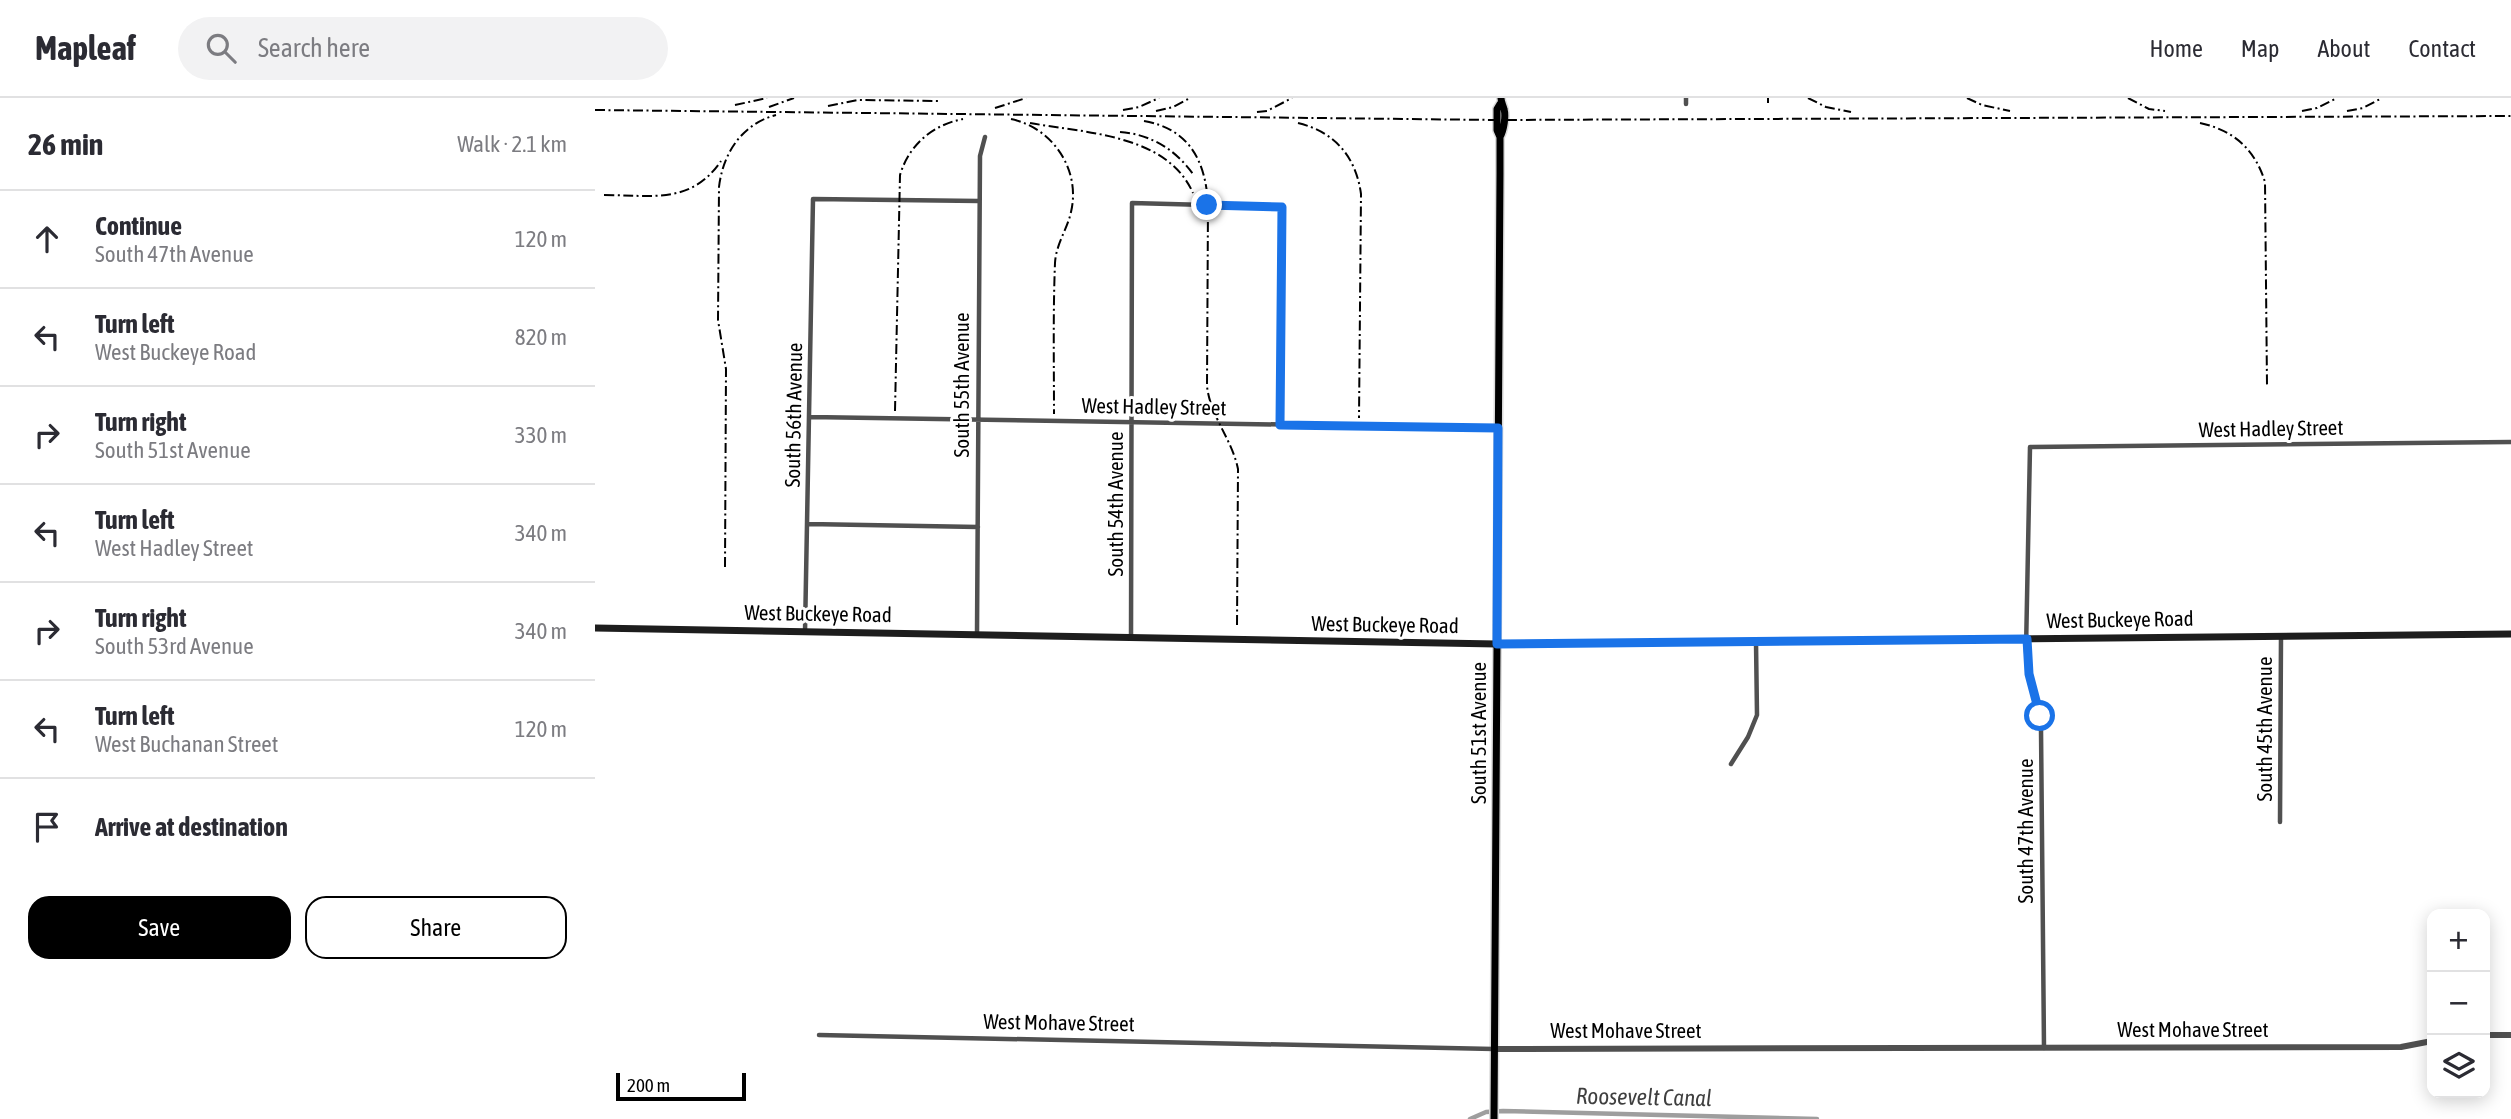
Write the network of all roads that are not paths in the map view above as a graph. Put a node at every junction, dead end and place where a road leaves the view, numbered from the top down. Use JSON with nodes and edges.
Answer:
{"nodes":[{"id":1,"x":1501,"y":101,"type":"edge"},
{"id":2,"x":985,"y":137,"type":"dead end"},
{"id":3,"x":979,"y":201,"type":"junction"},
{"id":4,"x":810,"y":417,"type":"junction"},
{"id":5,"x":978,"y":420,"type":"junction"},
{"id":6,"x":1132,"y":422,"type":"junction"},
{"id":7,"x":1280,"y":425,"type":"junction"},
{"id":8,"x":1498,"y":428,"type":"junction"},
{"id":9,"x":2511,"y":442,"type":"edge"},
{"id":10,"x":2030,"y":447,"type":"joint"},
{"id":11,"x":808,"y":524,"type":"junction"},
{"id":12,"x":978,"y":527,"type":"junction"},
{"id":13,"x":595,"y":628,"type":"edge"},
{"id":14,"x":806,"y":632,"type":"junction"},
{"id":15,"x":977,"y":634,"type":"junction"},
{"id":16,"x":2511,"y":634,"type":"edge"},
{"id":17,"x":2281,"y":636,"type":"junction"},
{"id":18,"x":1131,"y":637,"type":"junction"},
{"id":19,"x":2027,"y":639,"type":"junction"},
{"id":20,"x":1756,"y":641,"type":"junction"},
{"id":21,"x":1497,"y":644,"type":"junction"},
{"id":22,"x":1731,"y":764,"type":"dead end"},
{"id":23,"x":2280,"y":822,"type":"dead end"},
{"id":24,"x":818,"y":1035,"type":"dead end"},
{"id":25,"x":2490,"y":1035,"type":"edge"},
{"id":26,"x":2511,"y":1035,"type":"edge"},
{"id":27,"x":2427,"y":1042,"type":"edge"},
{"id":28,"x":2044,"y":1048,"type":"junction"},
{"id":29,"x":1494,"y":1049,"type":"junction"},
{"id":30,"x":1494,"y":1119,"type":"edge"}],
"edges":[{"from":1,"to":8,"type":"main road","name":"South 51st Avenue"},
{"from":2,"to":3,"type":"street","name":"South 55th Avenue"},
{"from":3,"to":4,"type":"street","name":"South 56th Avenue"},
{"from":3,"to":5,"type":"street","name":"South 55th Avenue"},
{"from":4,"to":5,"type":"street","name":"West Hadley Street"},
{"from":4,"to":11,"type":"street","name":"South 56th Avenue"},
{"from":5,"to":6,"type":"street","name":"West Hadley Street"},
{"from":5,"to":12,"type":"street","name":"South 55th Avenue"},
{"from":6,"to":7,"type":"street","name":"West Hadley Street"},
{"from":6,"to":7,"type":"street","name":"South 54th Avenue"},
{"from":6,"to":18,"type":"street","name":"South 54th Avenue"},
{"from":7,"to":8,"type":"street","name":"West Hadley Street"},
{"from":8,"to":21,"type":"main road","name":"South 51st Avenue"},
{"from":9,"to":10,"type":"street","name":"West Hadley Street"},
{"from":10,"to":19,"type":"street","name":"South 47th Avenue"},
{"from":11,"to":12,"type":"street"},
{"from":11,"to":14,"type":"street","name":"South 56th Avenue"},
{"from":12,"to":15,"type":"street","name":"South 55th Avenue"},
{"from":13,"to":14,"type":"main road","name":"West Buckeye Road"},
{"from":14,"to":15,"type":"main road","name":"West Buckeye Road"},
{"from":15,"to":18,"type":"main road","name":"West Buckeye Road"},
{"from":16,"to":17,"type":"main road","name":"West Buckeye Road"},
{"from":17,"to":19,"type":"main road","name":"West Buckeye Road"},
{"from":17,"to":23,"type":"street","name":"South 45th Avenue"},
{"from":18,"to":21,"type":"main road","name":"West Buckeye Road"},
{"from":19,"to":20,"type":"main road","name":"West Buckeye Road"},
{"from":19,"to":28,"type":"street","name":"South 47th Avenue"},
{"from":20,"to":21,"type":"main road","name":"West Buckeye Road"},
{"from":20,"to":22,"type":"street"},
{"from":21,"to":29,"type":"main road","name":"South 51st Avenue"},
{"from":24,"to":29,"type":"street","name":"West Mohave Street"},
{"from":25,"to":26,"type":"street"},
{"from":27,"to":28,"type":"street","name":"West Mohave Street"},
{"from":28,"to":29,"type":"street","name":"West Mohave Street"},
{"from":29,"to":30,"type":"main road","name":"South 51st Avenue"}]}
